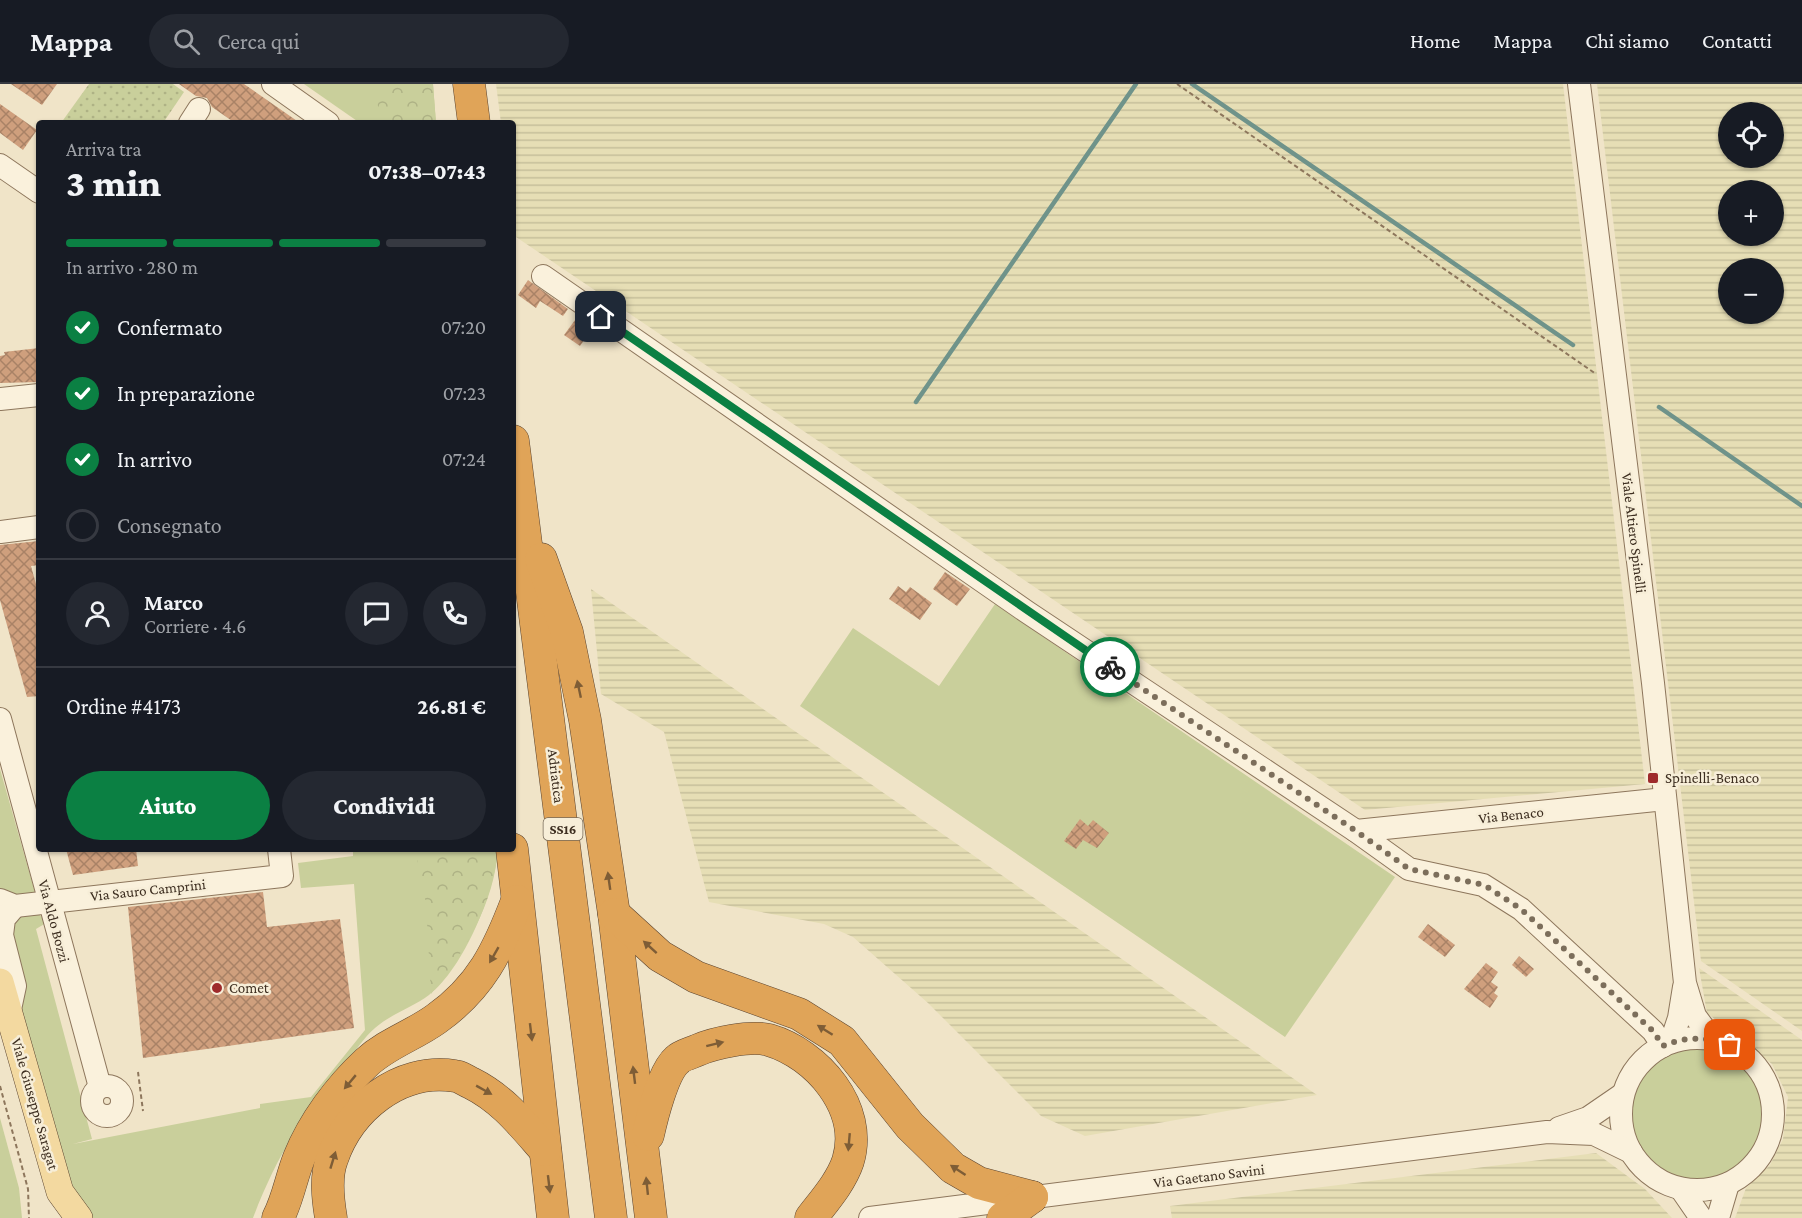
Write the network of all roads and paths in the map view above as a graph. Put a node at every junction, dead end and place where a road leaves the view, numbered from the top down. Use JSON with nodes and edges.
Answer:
{"nodes":[{"id":1,"x":273,"y":84,"type":"edge"},
{"id":2,"x":452,"y":84,"type":"edge"},
{"id":3,"x":469,"y":84,"type":"edge"},
{"id":4,"x":1177,"y":84,"type":"edge"},
{"id":5,"x":1579,"y":84,"type":"edge"},
{"id":6,"x":324,"y":120,"type":"edge"},
{"id":7,"x":455,"y":120,"type":"edge"},
{"id":8,"x":474,"y":120,"type":"edge"},
{"id":9,"x":0,"y":165,"type":"edge"},
{"id":10,"x":36,"y":190,"type":"edge"},
{"id":11,"x":543,"y":276,"type":"dead end"},
{"id":12,"x":1616,"y":388,"type":"junction"},
{"id":13,"x":36,"y":395,"type":"edge"},
{"id":14,"x":0,"y":399,"type":"edge"},
{"id":15,"x":516,"y":466,"type":"edge"},
{"id":16,"x":520,"y":499,"type":"junction"},
{"id":17,"x":36,"y":527,"type":"edge"},
{"id":18,"x":0,"y":532,"type":"edge"},
{"id":19,"x":516,"y":597,"type":"edge"},
{"id":20,"x":0,"y":719,"type":"edge"},
{"id":21,"x":1665,"y":799,"type":"junction"},
{"id":22,"x":1356,"y":831,"type":"junction"},
{"id":23,"x":279,"y":852,"type":"edge"},
{"id":24,"x":512,"y":852,"type":"edge"},
{"id":25,"x":49,"y":901,"type":"junction"},
{"id":26,"x":517,"y":901,"type":"junction"},
{"id":27,"x":8,"y":903,"type":"edge"},
{"id":28,"x":614,"y":914,"type":"junction"},
{"id":29,"x":0,"y":982,"type":"edge"},
{"id":30,"x":1685,"y":983,"type":"junction"},
{"id":31,"x":9,"y":1014,"type":"junction"},
{"id":32,"x":1712,"y":1039,"type":"junction"},
{"id":33,"x":1667,"y":1044,"type":"junction"},
{"id":34,"x":138,"y":1072,"type":"dead end"},
{"id":35,"x":0,"y":1086,"type":"edge"},
{"id":36,"x":100,"y":1088,"type":"dead end"},
{"id":37,"x":1623,"y":1095,"type":"junction"},
{"id":38,"x":143,"y":1112,"type":"dead end"},
{"id":39,"x":1548,"y":1132,"type":"junction"},
{"id":40,"x":545,"y":1150,"type":"junction"},
{"id":41,"x":1631,"y":1152,"type":"junction"},
{"id":42,"x":643,"y":1154,"type":"junction"},
{"id":43,"x":1728,"y":1184,"type":"junction"},
{"id":44,"x":1681,"y":1189,"type":"junction"},
{"id":45,"x":1032,"y":1197,"type":"junction"},
{"id":46,"x":58,"y":1205,"type":"edge"},
{"id":47,"x":30,"y":1218,"type":"edge"},
{"id":48,"x":79,"y":1218,"type":"edge"},
{"id":49,"x":278,"y":1218,"type":"edge"},
{"id":50,"x":331,"y":1218,"type":"edge"},
{"id":51,"x":553,"y":1218,"type":"edge"},
{"id":52,"x":592,"y":1218,"type":"edge"},
{"id":53,"x":611,"y":1218,"type":"edge"},
{"id":54,"x":651,"y":1218,"type":"edge"},
{"id":55,"x":811,"y":1218,"type":"edge"},
{"id":56,"x":870,"y":1218,"type":"edge"},
{"id":57,"x":1003,"y":1218,"type":"edge"},
{"id":58,"x":1701,"y":1218,"type":"edge"},
{"id":59,"x":1718,"y":1218,"type":"edge"}],
"edges":[{"from":1,"to":6,"type":"street"},
{"from":2,"to":7,"type":"highway"},
{"from":3,"to":8,"type":"highway"},
{"from":4,"to":12,"type":"path"},
{"from":5,"to":12,"type":"street","name":"Viale Altiero Spinelli"},
{"from":9,"to":10,"type":"street"},
{"from":11,"to":22,"type":"street"},
{"from":12,"to":21,"type":"street","name":"Viale Altiero Spinelli"},
{"from":13,"to":14,"type":"street"},
{"from":15,"to":16,"type":"highway","name":"Adriatica","number":"SS16"},
{"from":28,"to":16,"type":"highway","number":"SS16","one_way":true},
{"from":16,"to":53,"type":"highway","name":"Adriatica","number":"SS16"},
{"from":17,"to":18,"type":"street"},
{"from":19,"to":52,"type":"highway","name":"Adriatica","number":"SS16"},
{"from":20,"to":25,"type":"street","name":"Via Aldo Bozzi"},
{"from":21,"to":22,"type":"street","name":"Via Benaco"},
{"from":21,"to":30,"type":"street","name":"Viale Altiero Spinelli"},
{"from":22,"to":33,"type":"street"},
{"from":23,"to":25,"type":"street","name":"Via Sauro Camprini"},
{"from":24,"to":26,"type":"highway"},
{"from":25,"to":27,"type":"street","name":"Via Sauro Camprini"},
{"from":25,"to":36,"type":"street","name":"Via Aldo Bozzi"},
{"from":26,"to":40,"type":"highway","one_way":true},
{"from":26,"to":49,"type":"highway","one_way":true},
{"from":27,"to":31,"type":"street","name":"Via Sauro Camprini"},
{"from":42,"to":28,"type":"highway","number":"SS16","one_way":true},
{"from":45,"to":28,"type":"highway","one_way":true},
{"from":29,"to":31,"type":"main road","name":"Viale Giuseppe Saragat"},
{"from":30,"to":32,"type":"street","name":"Viale Altiero Spinelli"},
{"from":30,"to":33,"type":"street","name":"Viale Altiero Spinelli"},
{"from":31,"to":46,"type":"main road","name":"Viale Giuseppe Saragat"},
{"from":32,"to":33,"type":"street"},
{"from":32,"to":43,"type":"street"},
{"from":33,"to":37,"type":"street"},
{"from":34,"to":38,"type":"path"},
{"from":35,"to":47,"type":"path"},
{"from":37,"to":39,"type":"street","name":"Via Gaetano Savini"},
{"from":37,"to":41,"type":"street"},
{"from":39,"to":41,"type":"street","name":"Via Gaetano Savini"},
{"from":39,"to":45,"type":"street","name":"Via Gaetano Savini"},
{"from":50,"to":40,"type":"highway","one_way":true},
{"from":40,"to":51,"type":"highway","one_way":true},
{"from":41,"to":44,"type":"street"},
{"from":54,"to":42,"type":"highway","number":"SS16","one_way":true},
{"from":42,"to":55,"type":"highway","number":"SS16","one_way":true},
{"from":43,"to":44,"type":"street"},
{"from":43,"to":59,"type":"street"},
{"from":44,"to":58,"type":"street"},
{"from":45,"to":56,"type":"street","name":"Via Gaetano Savini"},
{"from":45,"to":57,"type":"highway"},
{"from":46,"to":48,"type":"main road","name":"Viale Giuseppe Saragat"}]}
